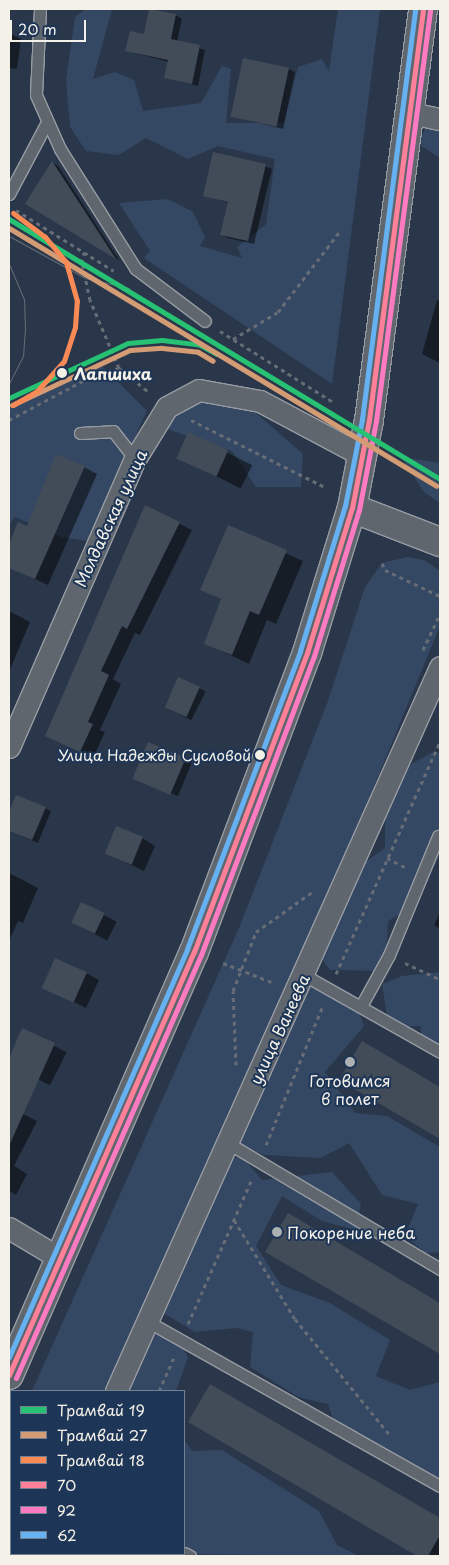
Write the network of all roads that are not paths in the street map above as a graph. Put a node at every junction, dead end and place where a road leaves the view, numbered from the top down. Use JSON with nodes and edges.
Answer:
{"nodes":[{"id":1,"x":40,"y":9,"type":"edge"},
{"id":2,"x":423,"y":9,"type":"edge"},
{"id":3,"x":410,"y":113,"type":"junction"},
{"id":4,"x":440,"y":119,"type":"edge"},
{"id":5,"x":46,"y":124,"type":"junction"},
{"id":6,"x":9,"y":194,"type":"edge"},
{"id":7,"x":205,"y":321,"type":"road end"},
{"id":8,"x":80,"y":433,"type":"dead end"},
{"id":9,"x":363,"y":456,"type":"junction"},
{"id":10,"x":135,"y":459,"type":"junction"},
{"id":11,"x":352,"y":508,"type":"junction"},
{"id":12,"x":440,"y":542,"type":"edge"},
{"id":13,"x":438,"y":677,"type":"edge"},
{"id":14,"x":9,"y":747,"type":"edge"},
{"id":15,"x":438,"y":836,"type":"dead end"},
{"id":16,"x":300,"y":984,"type":"junction"},
{"id":17,"x":361,"y":1006,"type":"junction"},
{"id":18,"x":440,"y":1052,"type":"edge"},
{"id":19,"x":228,"y":1143,"type":"junction"},
{"id":20,"x":9,"y":1228,"type":"edge"},
{"id":21,"x":61,"y":1259,"type":"junction"},
{"id":22,"x":440,"y":1269,"type":"edge"},
{"id":23,"x":147,"y":1321,"type":"junction"},
{"id":24,"x":9,"y":1375,"type":"edge"},
{"id":25,"x":116,"y":1390,"type":"edge"},
{"id":26,"x":440,"y":1486,"type":"edge"}],
"edges":[{"from":1,"to":5,"type":"lane"},
{"from":2,"to":3,"type":"main road"},
{"from":3,"to":4,"type":"street"},
{"from":3,"to":9,"type":"main road"},
{"from":5,"to":6,"type":"lane"},
{"from":5,"to":7,"type":"lane"},
{"from":8,"to":10,"type":"lane"},
{"from":9,"to":10,"type":"street","name":"Молдавская улица"},
{"from":9,"to":11,"type":"main road"},
{"from":10,"to":14,"type":"street","name":"Молдавская улица"},
{"from":11,"to":12,"type":"main road"},
{"from":11,"to":21,"type":"main road"},
{"from":13,"to":16,"type":"street","name":"улица Ванеева"},
{"from":15,"to":17,"type":"lane"},
{"from":16,"to":17,"type":"lane"},
{"from":16,"to":19,"type":"street","name":"улица Ванеева"},
{"from":17,"to":18,"type":"lane"},
{"from":19,"to":22,"type":"lane"},
{"from":19,"to":23,"type":"street","name":"улица Ванеева"},
{"from":20,"to":21,"type":"street"},
{"from":21,"to":24,"type":"main road"},
{"from":23,"to":25,"type":"street","name":"улица Ванеева"},
{"from":23,"to":26,"type":"lane"}]}
